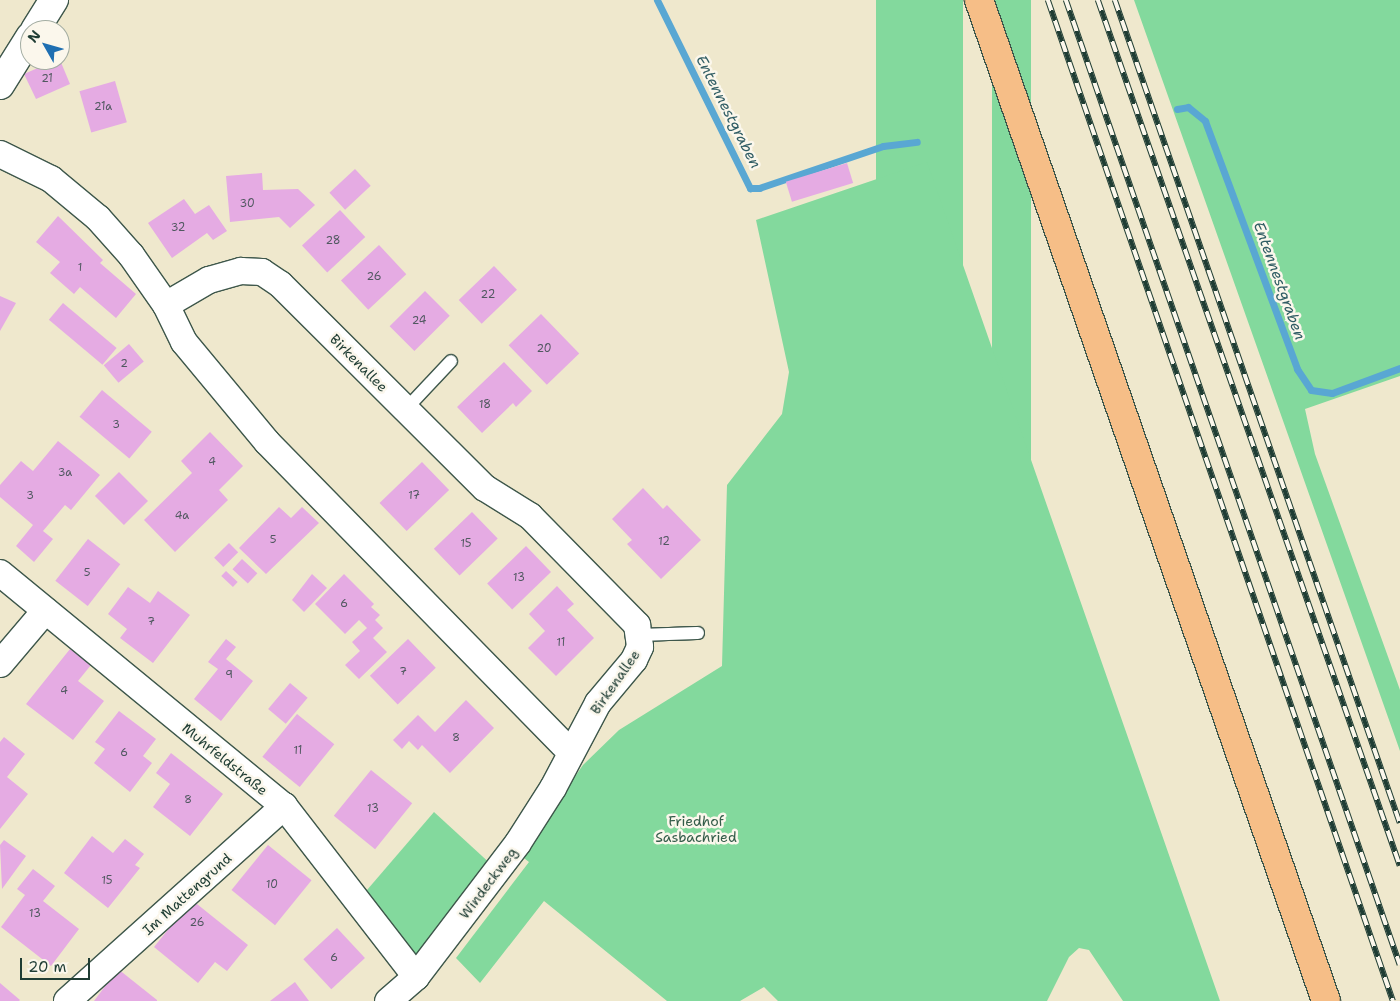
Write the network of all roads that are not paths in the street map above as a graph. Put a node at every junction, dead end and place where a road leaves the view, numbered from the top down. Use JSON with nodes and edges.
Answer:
{"nodes":[{"id":1,"x":54,"y":0,"type":"edge"},
{"id":2,"x":979,"y":0,"type":"edge"},
{"id":3,"x":41,"y":20,"type":"edge"},
{"id":4,"x":20,"y":53,"type":"edge"},
{"id":5,"x":1,"y":81,"type":"edge"},
{"id":6,"x":0,"y":154,"type":"edge"},
{"id":7,"x":166,"y":305,"type":"junction"},
{"id":8,"x":450,"y":361,"type":"dead end"},
{"id":9,"x":405,"y":410,"type":"junction"},
{"id":10,"x":0,"y":573,"type":"edge"},
{"id":11,"x":45,"y":611,"type":"junction"},
{"id":12,"x":698,"y":633,"type":"dead end"},
{"id":13,"x":639,"y":635,"type":"junction"},
{"id":14,"x":0,"y":664,"type":"edge"},
{"id":15,"x":571,"y":752,"type":"junction"},
{"id":16,"x":284,"y":806,"type":"junction"},
{"id":17,"x":416,"y":978,"type":"junction"},
{"id":18,"x":67,"y":1001,"type":"edge"},
{"id":19,"x":388,"y":1001,"type":"edge"},
{"id":20,"x":1326,"y":1001,"type":"edge"}],
"edges":[{"from":1,"to":3,"type":"street"},
{"from":2,"to":20,"type":"main road"},
{"from":4,"to":5,"type":"street"},
{"from":6,"to":7,"type":"street"},
{"from":7,"to":9,"type":"street","name":"Birkenallee"},
{"from":7,"to":15,"type":"street"},
{"from":8,"to":9,"type":"lane"},
{"from":9,"to":13,"type":"street","name":"Birkenallee"},
{"from":10,"to":11,"type":"street","name":"Muhrfeldstraße"},
{"from":11,"to":14,"type":"street"},
{"from":11,"to":16,"type":"street","name":"Muhrfeldstraße"},
{"from":12,"to":13,"type":"lane"},
{"from":13,"to":15,"type":"street","name":"Birkenallee"},
{"from":15,"to":17,"type":"street","name":"Windeckweg"},
{"from":16,"to":17,"type":"street","name":"Muhrfeldstraße"},
{"from":16,"to":18,"type":"street","name":"Im Mattengrund"},
{"from":17,"to":19,"type":"street","name":"Windeckweg"}]}
